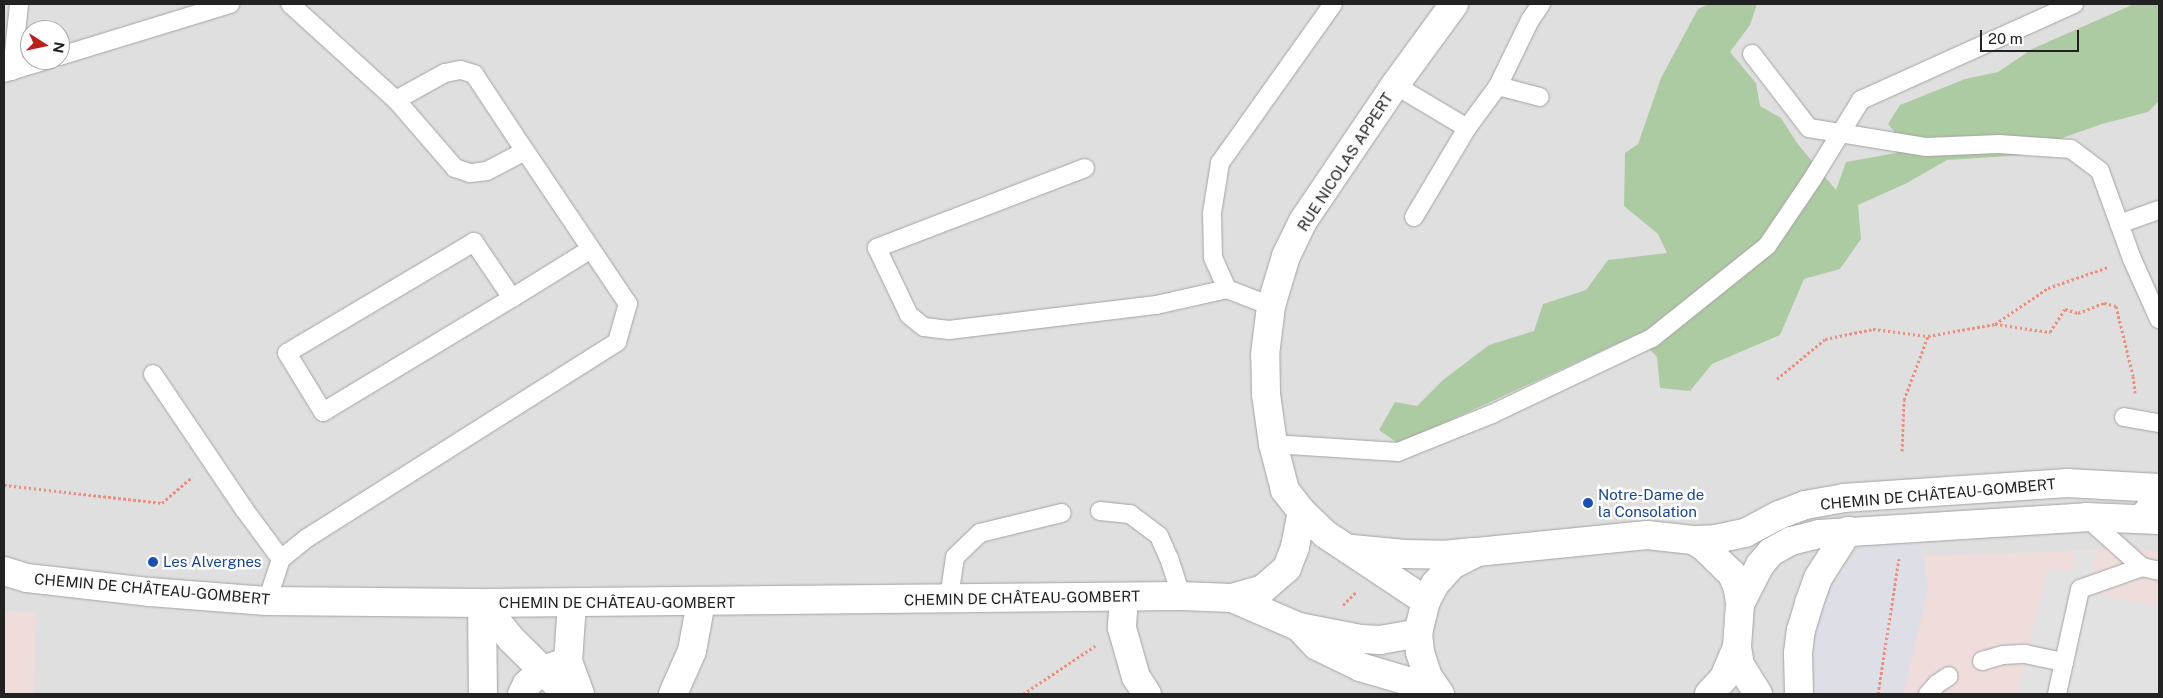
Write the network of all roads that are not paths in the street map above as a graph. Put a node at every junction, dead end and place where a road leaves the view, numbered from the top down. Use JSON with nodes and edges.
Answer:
{"nodes":[{"id":1,"x":19,"y":4,"type":"edge"},
{"id":2,"x":230,"y":4,"type":"edge"},
{"id":3,"x":290,"y":4,"type":"edge"},
{"id":4,"x":1333,"y":4,"type":"edge"},
{"id":5,"x":1454,"y":4,"type":"edge"},
{"id":6,"x":1541,"y":4,"type":"edge"},
{"id":7,"x":2074,"y":4,"type":"edge"},
{"id":8,"x":70,"y":53,"type":"edge"},
{"id":9,"x":1752,"y":54,"type":"dead end"},
{"id":10,"x":20,"y":68,"type":"edge"},
{"id":11,"x":8,"y":72,"type":"edge"},
{"id":12,"x":1395,"y":85,"type":"junction"},
{"id":13,"x":1498,"y":86,"type":"junction"},
{"id":14,"x":1540,"y":96,"type":"dead end"},
{"id":15,"x":396,"y":100,"type":"junction"},
{"id":16,"x":1467,"y":128,"type":"junction"},
{"id":17,"x":1840,"y":132,"type":"junction"},
{"id":18,"x":525,"y":151,"type":"junction"},
{"id":19,"x":1085,"y":168,"type":"dead end"},
{"id":20,"x":2159,"y":210,"type":"edge"},
{"id":21,"x":1414,"y":217,"type":"dead end"},
{"id":22,"x":2119,"y":224,"type":"junction"},
{"id":23,"x":591,"y":249,"type":"junction"},
{"id":24,"x":1227,"y":289,"type":"junction"},
{"id":25,"x":512,"y":298,"type":"junction"},
{"id":26,"x":1271,"y":306,"type":"junction"},
{"id":27,"x":2159,"y":319,"type":"edge"},
{"id":28,"x":154,"y":374,"type":"dead end"},
{"id":29,"x":2124,"y":417,"type":"dead end"},
{"id":30,"x":2159,"y":423,"type":"edge"},
{"id":31,"x":1273,"y":444,"type":"junction"},
{"id":32,"x":2159,"y":489,"type":"edge"},
{"id":33,"x":1100,"y":510,"type":"dead end"},
{"id":34,"x":1302,"y":512,"type":"junction"},
{"id":35,"x":1062,"y":513,"type":"dead end"},
{"id":36,"x":2086,"y":517,"type":"junction"},
{"id":37,"x":2147,"y":520,"type":"edge"},
{"id":38,"x":1848,"y":531,"type":"junction"},
{"id":39,"x":1693,"y":540,"type":"junction"},
{"id":40,"x":1344,"y":548,"type":"junction"},
{"id":41,"x":1477,"y":552,"type":"junction"},
{"id":42,"x":281,"y":559,"type":"junction"},
{"id":43,"x":2142,"y":567,"type":"junction"},
{"id":44,"x":4,"y":571,"type":"edge"},
{"id":45,"x":2159,"y":571,"type":"edge"},
{"id":46,"x":1182,"y":596,"type":"junction"},
{"id":47,"x":1124,"y":597,"type":"junction"},
{"id":48,"x":949,"y":598,"type":"junction"},
{"id":49,"x":1232,"y":598,"type":"junction"},
{"id":50,"x":267,"y":601,"type":"junction"},
{"id":51,"x":1426,"y":601,"type":"junction"},
{"id":52,"x":700,"y":602,"type":"junction"},
{"id":53,"x":572,"y":603,"type":"junction"},
{"id":54,"x":482,"y":604,"type":"junction"},
{"id":55,"x":1740,"y":604,"type":"junction"},
{"id":56,"x":1312,"y":629,"type":"junction"},
{"id":57,"x":1418,"y":634,"type":"junction"},
{"id":58,"x":1737,"y":647,"type":"junction"},
{"id":59,"x":1982,"y":661,"type":"dead end"},
{"id":60,"x":2064,"y":662,"type":"junction"},
{"id":61,"x":555,"y":666,"type":"junction"},
{"id":62,"x":1949,"y":676,"type":"dead end"},
{"id":63,"x":483,"y":694,"type":"edge"},
{"id":64,"x":522,"y":694,"type":"edge"},
{"id":65,"x":567,"y":694,"type":"edge"},
{"id":66,"x":580,"y":694,"type":"edge"},
{"id":67,"x":673,"y":694,"type":"edge"},
{"id":68,"x":1147,"y":694,"type":"edge"},
{"id":69,"x":1439,"y":694,"type":"edge"},
{"id":70,"x":1709,"y":694,"type":"edge"},
{"id":71,"x":1758,"y":694,"type":"edge"},
{"id":72,"x":1799,"y":694,"type":"edge"},
{"id":73,"x":1928,"y":694,"type":"edge"},
{"id":74,"x":2057,"y":694,"type":"edge"}],
"edges":[{"from":1,"to":11,"type":"lane"},
{"from":2,"to":8,"type":"lane"},
{"from":3,"to":15,"type":"lane"},
{"from":4,"to":24,"type":"lane"},
{"from":5,"to":12,"type":"street","name":"RUE NICOLAS APPERT"},
{"from":6,"to":13,"type":"lane"},
{"from":7,"to":17,"type":"lane"},
{"from":9,"to":17,"type":"lane"},
{"from":10,"to":11,"type":"lane"},
{"from":12,"to":16,"type":"lane"},
{"from":12,"to":26,"type":"street","name":"RUE NICOLAS APPERT"},
{"from":13,"to":14,"type":"lane"},
{"from":13,"to":16,"type":"lane"},
{"from":15,"to":18,"type":"lane"},
{"from":15,"to":18,"type":"lane"},
{"from":16,"to":21,"type":"lane"},
{"from":17,"to":22,"type":"lane"},
{"from":17,"to":31,"type":"lane"},
{"from":18,"to":23,"type":"lane"},
{"from":19,"to":24,"type":"lane"},
{"from":20,"to":22,"type":"lane"},
{"from":22,"to":27,"type":"lane"},
{"from":23,"to":25,"type":"lane"},
{"from":23,"to":42,"type":"lane"},
{"from":24,"to":26,"type":"lane"},
{"from":25,"to":25,"type":"lane"},
{"from":26,"to":31,"type":"street","name":"RUE NICOLAS APPERT"},
{"from":28,"to":42,"type":"lane"},
{"from":29,"to":30,"type":"lane"},
{"from":31,"to":34,"type":"street","name":"RUE NICOLAS APPERT"},
{"from":32,"to":37,"type":"lane"},
{"from":32,"to":39,"type":"street","name":"CHEMIN DE CHÂTEAU-GOMBERT"},
{"from":33,"to":46,"type":"lane"},
{"from":34,"to":40,"type":"street","name":"RUE NICOLAS APPERT"},
{"from":34,"to":49,"type":"street","name":"CHEMIN DE CHÂTEAU-GOMBERT"},
{"from":35,"to":48,"type":"lane"},
{"from":36,"to":37,"type":"street","name":"CHEMIN DE CHÂTEAU-GOMBERT"},
{"from":36,"to":38,"type":"street","name":"CHEMIN DE CHÂTEAU-GOMBERT"},
{"from":36,"to":43,"type":"lane"},
{"from":38,"to":55,"type":"street","name":"CHEMIN DE CHÂTEAU-GOMBERT"},
{"from":38,"to":72,"type":"street"},
{"from":39,"to":41,"type":"street","name":"CHEMIN DE CHÂTEAU-GOMBERT"},
{"from":39,"to":55,"type":"street"},
{"from":40,"to":41,"type":"street"},
{"from":40,"to":51,"type":"street","name":"RUE NICOLAS APPERT"},
{"from":41,"to":51,"type":"street"},
{"from":42,"to":50,"type":"lane"},
{"from":43,"to":45,"type":"lane"},
{"from":43,"to":60,"type":"lane"},
{"from":44,"to":50,"type":"street","name":"CHEMIN DE CHÂTEAU-GOMBERT"},
{"from":46,"to":47,"type":"street","name":"CHEMIN DE CHÂTEAU-GOMBERT"},
{"from":46,"to":49,"type":"street","name":"CHEMIN DE CHÂTEAU-GOMBERT"},
{"from":47,"to":48,"type":"street","name":"CHEMIN DE CHÂTEAU-GOMBERT"},
{"from":47,"to":68,"type":"street"},
{"from":48,"to":52,"type":"street","name":"CHEMIN DE CHÂTEAU-GOMBERT"},
{"from":49,"to":56,"type":"street","name":"CHEMIN DE CHÂTEAU-GOMBERT"},
{"from":50,"to":54,"type":"street","name":"CHEMIN DE CHÂTEAU-GOMBERT"},
{"from":51,"to":57,"type":"street"},
{"from":52,"to":53,"type":"street","name":"CHEMIN DE CHÂTEAU-GOMBERT"},
{"from":52,"to":67,"type":"street"},
{"from":53,"to":54,"type":"street","name":"CHEMIN DE CHÂTEAU-GOMBERT"},
{"from":53,"to":61,"type":"street"},
{"from":54,"to":61,"type":"street"},
{"from":54,"to":63,"type":"street"},
{"from":55,"to":58,"type":"street"},
{"from":56,"to":57,"type":"street","name":"CHEMIN DE CHÂTEAU-GOMBERT"},
{"from":56,"to":69,"type":"street","name":"CHEMIN DE CHÂTEAU-GOMBERT"},
{"from":57,"to":69,"type":"street"},
{"from":58,"to":70,"type":"street"},
{"from":58,"to":71,"type":"street"},
{"from":59,"to":60,"type":"lane"},
{"from":60,"to":74,"type":"lane"},
{"from":61,"to":64,"type":"street"},
{"from":61,"to":65,"type":"street"},
{"from":61,"to":66,"type":"street"},
{"from":62,"to":73,"type":"lane"}]}
